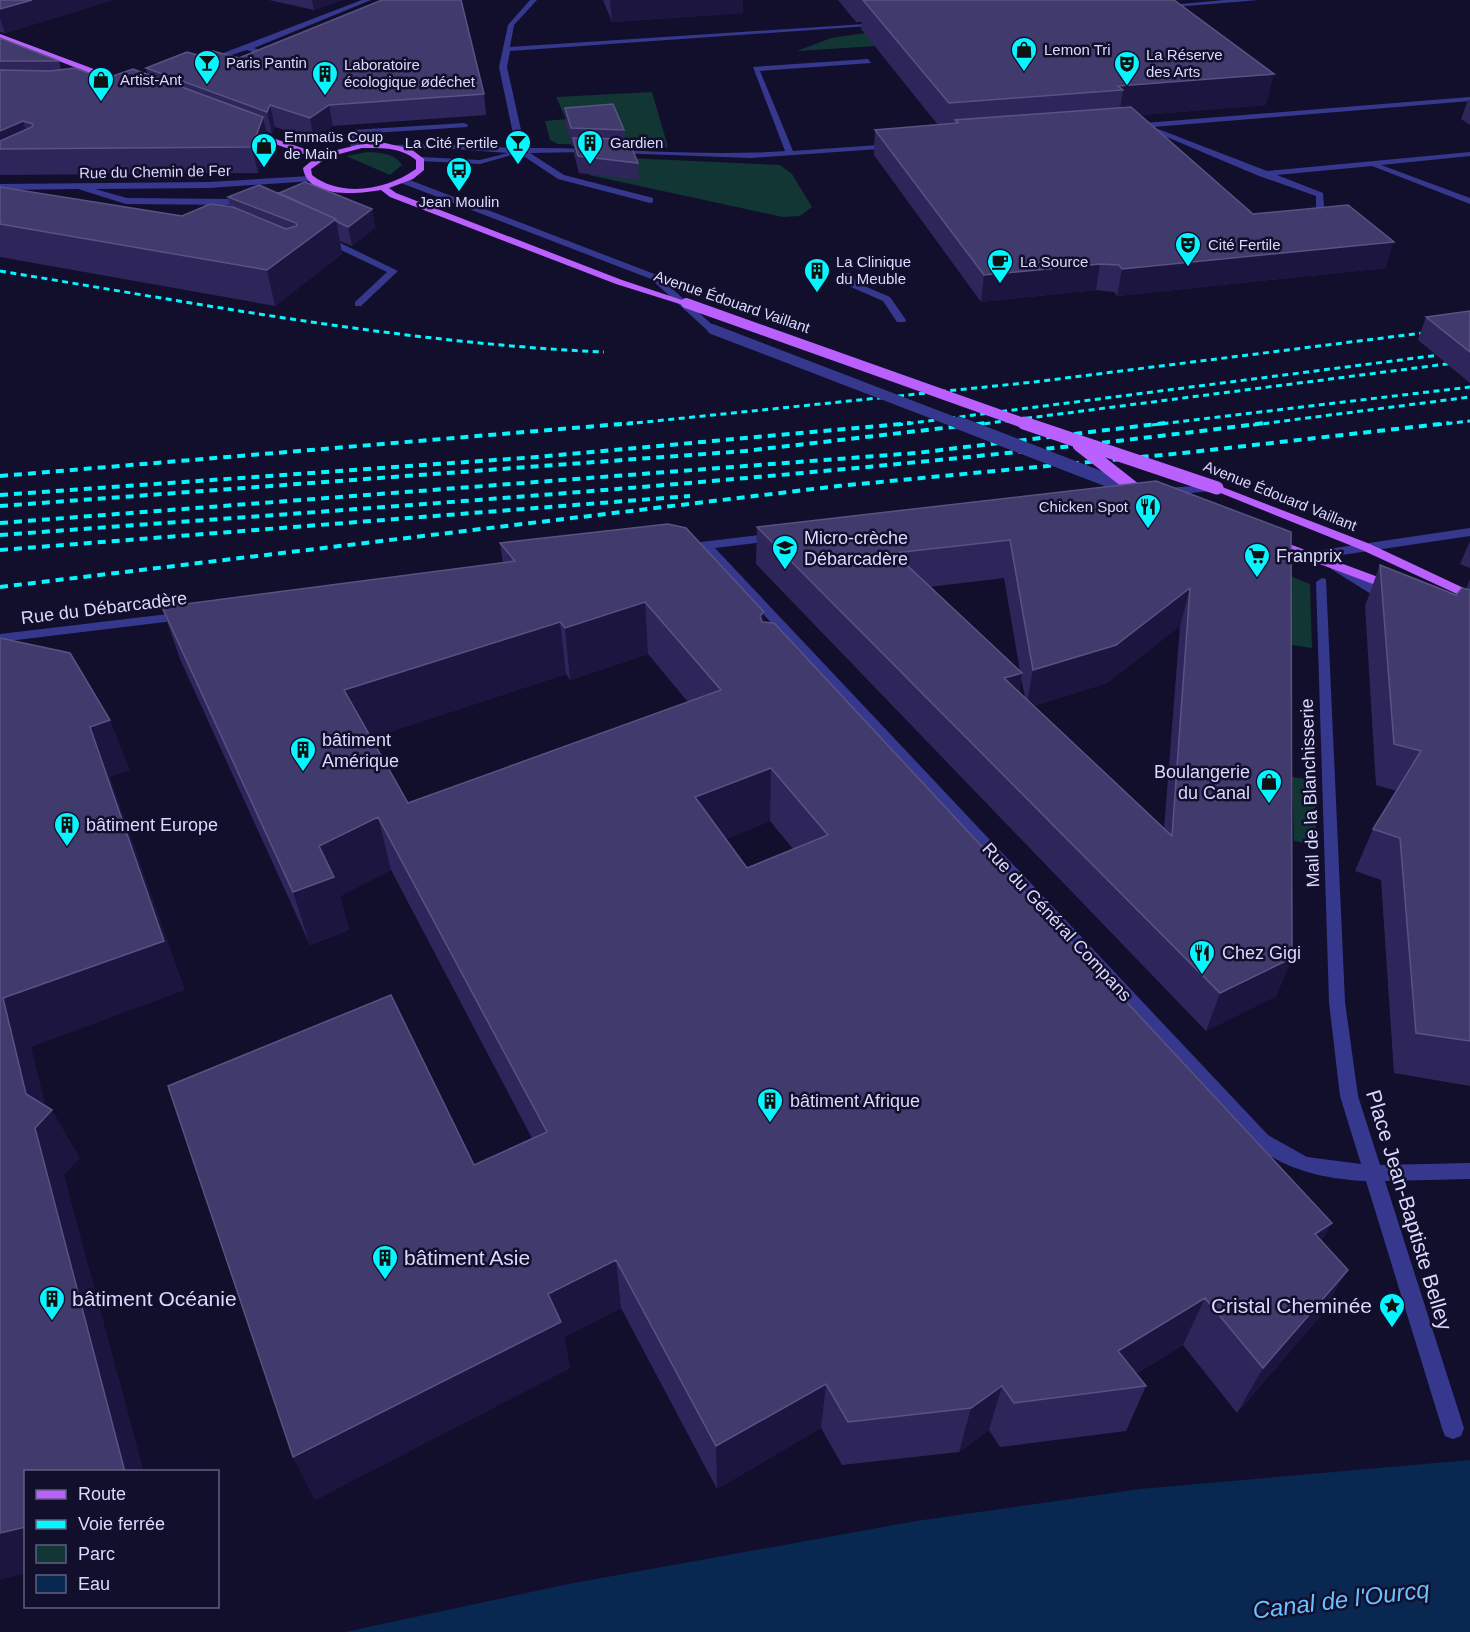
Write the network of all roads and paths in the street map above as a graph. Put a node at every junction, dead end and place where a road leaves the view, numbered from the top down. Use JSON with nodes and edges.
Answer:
{"nodes":[{"id":1,"x":368,"y":0,"type":"edge"},
{"id":2,"x":534,"y":0,"type":"edge"},
{"id":3,"x":1256,"y":0,"type":"edge"},
{"id":4,"x":1149,"y":7,"type":"edge"},
{"id":5,"x":887,"y":24,"type":"edge"},
{"id":6,"x":0,"y":36,"type":"edge"},
{"id":7,"x":283,"y":47,"type":"edge"},
{"id":8,"x":247,"y":48,"type":"junction"},
{"id":9,"x":506,"y":49,"type":"junction"},
{"id":10,"x":868,"y":61,"type":"dead end"},
{"id":11,"x":198,"y":65,"type":"edge"},
{"id":12,"x":118,"y":82,"type":"junction"},
{"id":13,"x":100,"y":86,"type":"edge"},
{"id":14,"x":133,"y":87,"type":"edge"},
{"id":15,"x":1470,"y":99,"type":"edge"},
{"id":16,"x":464,"y":125,"type":"edge"},
{"id":17,"x":1126,"y":126,"type":"edge"},
{"id":18,"x":1144,"y":126,"type":"junction"},
{"id":19,"x":239,"y":128,"type":"edge"},
{"id":20,"x":906,"y":144,"type":"edge"},
{"id":21,"x":355,"y":147,"type":"junction"},
{"id":22,"x":394,"y":147,"type":"junction"},
{"id":23,"x":521,"y":151,"type":"junction"},
{"id":24,"x":790,"y":154,"type":"junction"},
{"id":25,"x":1470,"y":154,"type":"edge"},
{"id":26,"x":320,"y":157,"type":"junction"},
{"id":27,"x":420,"y":159,"type":"junction"},
{"id":28,"x":1371,"y":164,"type":"junction"},
{"id":29,"x":1262,"y":174,"type":"junction"},
{"id":30,"x":309,"y":179,"type":"junction"},
{"id":31,"x":404,"y":181,"type":"junction"},
{"id":32,"x":0,"y":187,"type":"edge"},
{"id":33,"x":81,"y":187,"type":"junction"},
{"id":34,"x":383,"y":188,"type":"junction"},
{"id":35,"x":650,"y":200,"type":"dead end"},
{"id":36,"x":1470,"y":201,"type":"edge"},
{"id":37,"x":1320,"y":208,"type":"edge"},
{"id":38,"x":261,"y":210,"type":"edge"},
{"id":39,"x":312,"y":233,"type":"edge"},
{"id":40,"x":847,"y":275,"type":"dead end"},
{"id":41,"x":686,"y":303,"type":"junction"},
{"id":42,"x":358,"y":304,"type":"dead end"},
{"id":43,"x":901,"y":320,"type":"dead end"},
{"id":44,"x":1073,"y":441,"type":"junction"},
{"id":45,"x":1217,"y":488,"type":"junction"},
{"id":46,"x":1140,"y":493,"type":"junction"},
{"id":47,"x":1118,"y":496,"type":"edge"},
{"id":48,"x":1172,"y":505,"type":"edge"},
{"id":49,"x":1470,"y":532,"type":"edge"},
{"id":50,"x":786,"y":536,"type":"edge"},
{"id":51,"x":1264,"y":539,"type":"edge"},
{"id":52,"x":706,"y":545,"type":"junction"},
{"id":53,"x":1366,"y":547,"type":"junction"},
{"id":54,"x":670,"y":549,"type":"edge"},
{"id":55,"x":1308,"y":556,"type":"junction"},
{"id":56,"x":1335,"y":566,"type":"junction"},
{"id":57,"x":1322,"y":582,"type":"dead end"},
{"id":58,"x":1407,"y":592,"type":"edge"},
{"id":59,"x":1470,"y":596,"type":"edge"},
{"id":60,"x":1406,"y":607,"type":"edge"},
{"id":61,"x":193,"y":615,"type":"edge"},
{"id":62,"x":0,"y":638,"type":"edge"},
{"id":63,"x":1337,"y":1002,"type":"joint"},
{"id":64,"x":1373,"y":1171,"type":"junction"},
{"id":65,"x":1470,"y":1171,"type":"edge"},
{"id":66,"x":1453,"y":1428,"type":"dead end"}],
"edges":[{"from":1,"to":8,"type":"street"},
{"from":2,"to":9,"type":"street"},
{"from":3,"to":4,"type":"street"},
{"from":5,"to":9,"type":"street"},
{"from":6,"to":12,"type":"main road"},
{"from":7,"to":8,"type":"street"},
{"from":8,"to":11,"type":"street"},
{"from":9,"to":23,"type":"street"},
{"from":10,"to":24,"type":"street"},
{"from":12,"to":13,"type":"street"},
{"from":12,"to":14,"type":"main road"},
{"from":15,"to":18,"type":"street"},
{"from":16,"to":21,"type":"street"},
{"from":17,"to":18,"type":"street"},
{"from":18,"to":29,"type":"street"},
{"from":19,"to":26,"type":"main road"},
{"from":20,"to":24,"type":"street"},
{"from":21,"to":22,"type":"main road"},
{"from":21,"to":26,"type":"main road"},
{"from":22,"to":23,"type":"street"},
{"from":22,"to":27,"type":"main road"},
{"from":23,"to":24,"type":"street"},
{"from":23,"to":27,"type":"street"},
{"from":23,"to":35,"type":"street"},
{"from":25,"to":28,"type":"street"},
{"from":26,"to":30,"type":"main road"},
{"from":27,"to":31,"type":"main road"},
{"from":28,"to":29,"type":"street"},
{"from":28,"to":36,"type":"street"},
{"from":29,"to":37,"type":"street"},
{"from":30,"to":33,"type":"street","name":"Rue du Chemin de Fer"},
{"from":30,"to":34,"type":"main road"},
{"from":31,"to":34,"type":"main road"},
{"from":31,"to":41,"type":"street"},
{"from":32,"to":33,"type":"street","name":"Rue du Chemin de Fer"},
{"from":33,"to":38,"type":"street"},
{"from":34,"to":41,"type":"main road","name":"Avenue Édouard Vaillant"},
{"from":39,"to":42,"type":"street"},
{"from":40,"to":43,"type":"street"},
{"from":41,"to":44,"type":"main road","name":"Avenue Édouard Vaillant","bridge":true},
{"from":41,"to":46,"type":"street","bridge":true},
{"from":44,"to":45,"type":"main road","name":"Avenue Édouard Vaillant","bridge":true},
{"from":44,"to":46,"type":"main road","name":"Avenue Édouard Vaillant","bridge":true},
{"from":45,"to":46,"type":"street"},
{"from":45,"to":53,"type":"main road","name":"Avenue Édouard Vaillant"},
{"from":46,"to":47,"type":"street"},
{"from":46,"to":48,"type":"main road","name":"Avenue Édouard Vaillant"},
{"from":49,"to":53,"type":"street"},
{"from":50,"to":52,"type":"street"},
{"from":51,"to":55,"type":"main road"},
{"from":52,"to":54,"type":"street"},
{"from":52,"to":64,"type":"street","name":"Rue du Général Compans"},
{"from":53,"to":55,"type":"street"},
{"from":53,"to":59,"type":"main road","name":"Avenue Édouard Vaillant"},
{"from":55,"to":56,"type":"main road"},
{"from":56,"to":58,"type":"main road"},
{"from":56,"to":60,"type":"street"},
{"from":57,"to":63,"type":"street","name":"Mail de la Blanchisserie"},
{"from":61,"to":62,"type":"street","name":"Rue du Débarcadère"},
{"from":63,"to":64,"type":"street","name":"Place Jean-Baptiste Belley"},
{"from":64,"to":65,"type":"street","name":"Rue du Général Compans"},
{"from":64,"to":66,"type":"street","name":"Place Jean-Baptiste Belley"}]}
